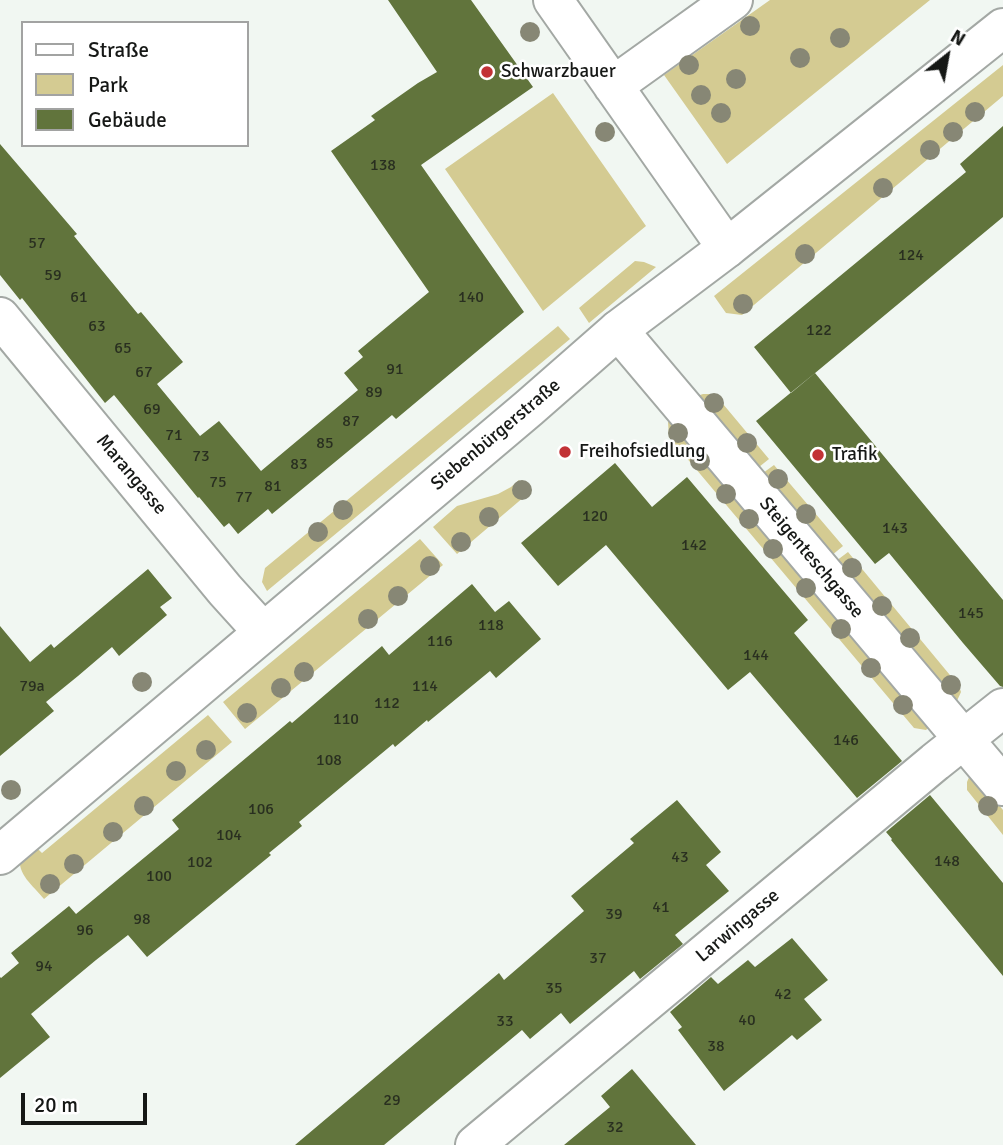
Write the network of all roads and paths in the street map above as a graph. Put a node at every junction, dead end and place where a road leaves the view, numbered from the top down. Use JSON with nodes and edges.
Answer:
{"nodes":[{"id":1,"x":552,"y":0,"type":"edge"},
{"id":2,"x":733,"y":0,"type":"edge"},
{"id":3,"x":1003,"y":28,"type":"edge"},
{"id":4,"x":612,"y":86,"type":"junction"},
{"id":5,"x":727,"y":248,"type":"junction"},
{"id":6,"x":0,"y":317,"type":"edge"},
{"id":7,"x":618,"y":330,"type":"junction"},
{"id":8,"x":263,"y":632,"type":"junction"},
{"id":9,"x":1003,"y":708,"type":"edge"},
{"id":10,"x":964,"y":739,"type":"junction"},
{"id":11,"x":1003,"y":786,"type":"edge"},
{"id":12,"x":0,"y":855,"type":"edge"},
{"id":13,"x":475,"y":1145,"type":"edge"}],
"edges":[{"from":1,"to":4,"type":"street"},
{"from":2,"to":4,"type":"street"},
{"from":3,"to":5,"type":"street","name":"Siebenbürgerstraße"},
{"from":4,"to":5,"type":"street"},
{"from":5,"to":7,"type":"street","name":"Siebenbürgerstraße"},
{"from":6,"to":8,"type":"street","name":"Marangasse"},
{"from":7,"to":8,"type":"street","name":"Siebenbürgerstraße"},
{"from":7,"to":10,"type":"street","name":"Steigenteschgasse"},
{"from":8,"to":12,"type":"street","name":"Siebenbürgerstraße"},
{"from":9,"to":10,"type":"street","name":"Larwingasse"},
{"from":10,"to":11,"type":"street","name":"Steigenteschgasse"},
{"from":10,"to":13,"type":"street","name":"Larwingasse"}]}
